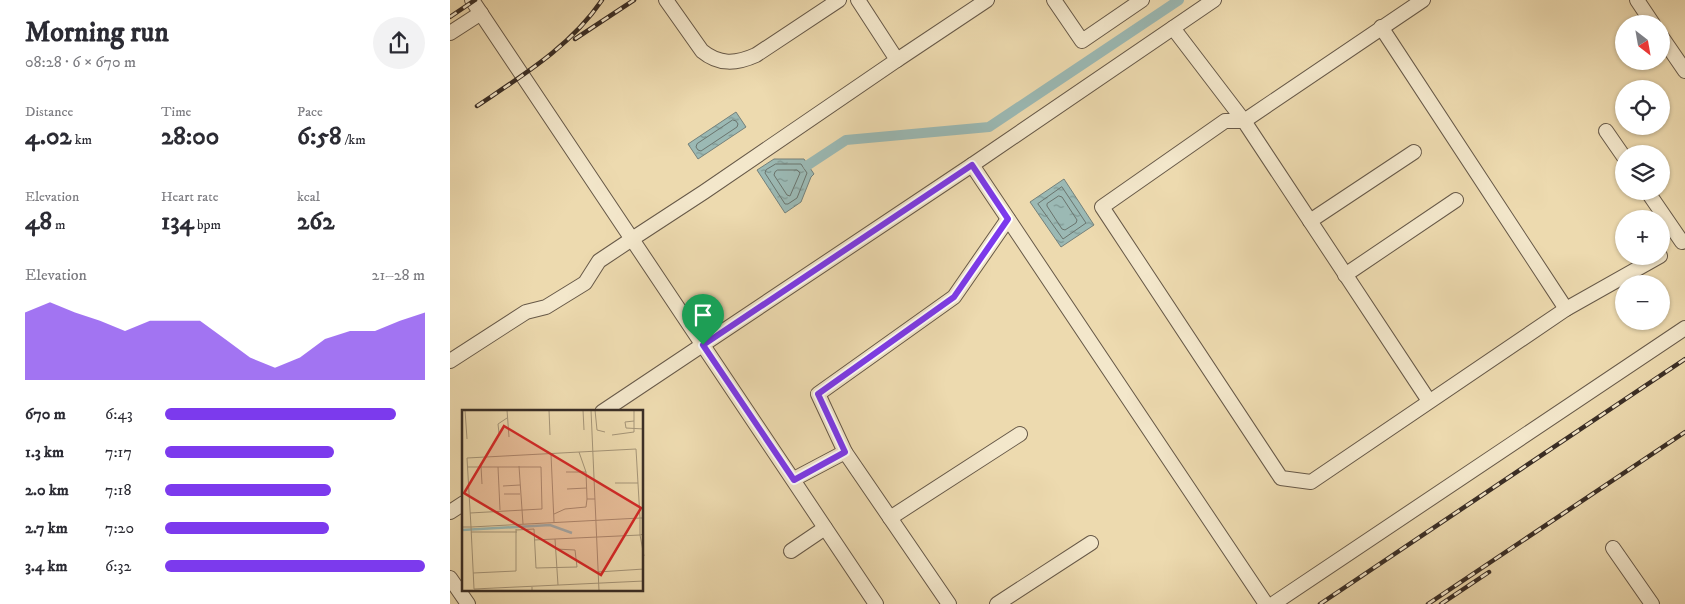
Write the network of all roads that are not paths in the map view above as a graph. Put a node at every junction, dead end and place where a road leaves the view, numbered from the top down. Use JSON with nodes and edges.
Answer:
{"nodes":[{"id":1,"x":472,"y":0,"type":"edge"},
{"id":2,"x":666,"y":0,"type":"edge"},
{"id":3,"x":839,"y":0,"type":"edge"},
{"id":4,"x":858,"y":0,"type":"edge"},
{"id":5,"x":987,"y":0,"type":"edge"},
{"id":6,"x":1054,"y":0,"type":"edge"},
{"id":7,"x":1142,"y":0,"type":"edge"},
{"id":8,"x":1214,"y":0,"type":"edge"},
{"id":9,"x":1422,"y":0,"type":"edge"},
{"id":10,"x":1637,"y":0,"type":"edge"},
{"id":11,"x":481,"y":13,"type":"junction"},
{"id":12,"x":1647,"y":15,"type":"edge"},
{"id":13,"x":1381,"y":27,"type":"junction"},
{"id":14,"x":1173,"y":28,"type":"junction"},
{"id":15,"x":450,"y":33,"type":"edge"},
{"id":16,"x":1670,"y":49,"type":"edge"},
{"id":17,"x":896,"y":60,"type":"junction"},
{"id":18,"x":1685,"y":71,"type":"edge"},
{"id":19,"x":1244,"y":122,"type":"junction"},
{"id":20,"x":1606,"y":131,"type":"dead end"},
{"id":21,"x":1616,"y":145,"type":"edge"},
{"id":22,"x":1414,"y":152,"type":"dead end"},
{"id":23,"x":972,"y":165,"type":"junction"},
{"id":24,"x":1456,"y":200,"type":"dead end"},
{"id":25,"x":1653,"y":200,"type":"edge"},
{"id":26,"x":1008,"y":219,"type":"junction"},
{"id":27,"x":1310,"y":221,"type":"junction"},
{"id":28,"x":632,"y":239,"type":"junction"},
{"id":29,"x":1683,"y":241,"type":"edge"},
{"id":30,"x":1670,"y":249,"type":"edge"},
{"id":31,"x":1644,"y":265,"type":"edge"},
{"id":32,"x":1345,"y":275,"type":"junction"},
{"id":33,"x":1566,"y":309,"type":"junction"},
{"id":34,"x":1685,"y":328,"type":"edge"},
{"id":35,"x":703,"y":345,"type":"junction"},
{"id":36,"x":450,"y":361,"type":"edge"},
{"id":37,"x":1429,"y":402,"type":"junction"},
{"id":38,"x":605,"y":410,"type":"edge"},
{"id":39,"x":1020,"y":434,"type":"dead end"},
{"id":40,"x":845,"y":452,"type":"junction"},
{"id":41,"x":794,"y":480,"type":"junction"},
{"id":42,"x":462,"y":504,"type":"edge"},
{"id":43,"x":450,"y":512,"type":"edge"},
{"id":44,"x":890,"y":518,"type":"junction"},
{"id":45,"x":825,"y":528,"type":"junction"},
{"id":46,"x":1091,"y":542,"type":"dead end"},
{"id":47,"x":1613,"y":548,"type":"dead end"},
{"id":48,"x":791,"y":551,"type":"dead end"},
{"id":49,"x":450,"y":578,"type":"edge"},
{"id":50,"x":468,"y":604,"type":"edge"},
{"id":51,"x":876,"y":604,"type":"edge"},
{"id":52,"x":949,"y":604,"type":"edge"},
{"id":53,"x":997,"y":604,"type":"edge"},
{"id":54,"x":1266,"y":604,"type":"edge"},
{"id":55,"x":1273,"y":604,"type":"edge"},
{"id":56,"x":1652,"y":604,"type":"edge"}],
"edges":[{"from":1,"to":11,"type":"lane"},
{"from":2,"to":3,"type":"lane"},
{"from":4,"to":17,"type":"lane"},
{"from":5,"to":17,"type":"lane"},
{"from":6,"to":7,"type":"lane"},
{"from":8,"to":14,"type":"lane"},
{"from":9,"to":13,"type":"lane"},
{"from":10,"to":12,"type":"lane"},
{"from":11,"to":15,"type":"lane"},
{"from":11,"to":28,"type":"lane"},
{"from":13,"to":19,"type":"lane"},
{"from":13,"to":33,"type":"lane"},
{"from":14,"to":19,"type":"lane"},
{"from":14,"to":23,"type":"lane"},
{"from":16,"to":18,"type":"lane"},
{"from":17,"to":28,"type":"lane"},
{"from":19,"to":27,"type":"lane"},
{"from":19,"to":37,"type":"lane"},
{"from":20,"to":21,"type":"lane"},
{"from":22,"to":27,"type":"lane"},
{"from":23,"to":26,"type":"lane"},
{"from":23,"to":35,"type":"lane"},
{"from":24,"to":32,"type":"lane"},
{"from":25,"to":29,"type":"lane"},
{"from":26,"to":40,"type":"lane"},
{"from":26,"to":54,"type":"lane"},
{"from":27,"to":32,"type":"lane"},
{"from":28,"to":35,"type":"lane"},
{"from":28,"to":36,"type":"lane"},
{"from":29,"to":30,"type":"lane"},
{"from":31,"to":33,"type":"lane"},
{"from":32,"to":37,"type":"lane"},
{"from":33,"to":37,"type":"lane"},
{"from":34,"to":55,"type":"lane"},
{"from":35,"to":38,"type":"lane"},
{"from":35,"to":41,"type":"lane"},
{"from":39,"to":44,"type":"lane"},
{"from":40,"to":41,"type":"lane"},
{"from":40,"to":44,"type":"lane"},
{"from":41,"to":45,"type":"lane"},
{"from":42,"to":43,"type":"lane"},
{"from":44,"to":52,"type":"lane"},
{"from":45,"to":48,"type":"lane"},
{"from":45,"to":51,"type":"lane"},
{"from":46,"to":53,"type":"lane"},
{"from":47,"to":56,"type":"lane"},
{"from":49,"to":50,"type":"lane"}]}
